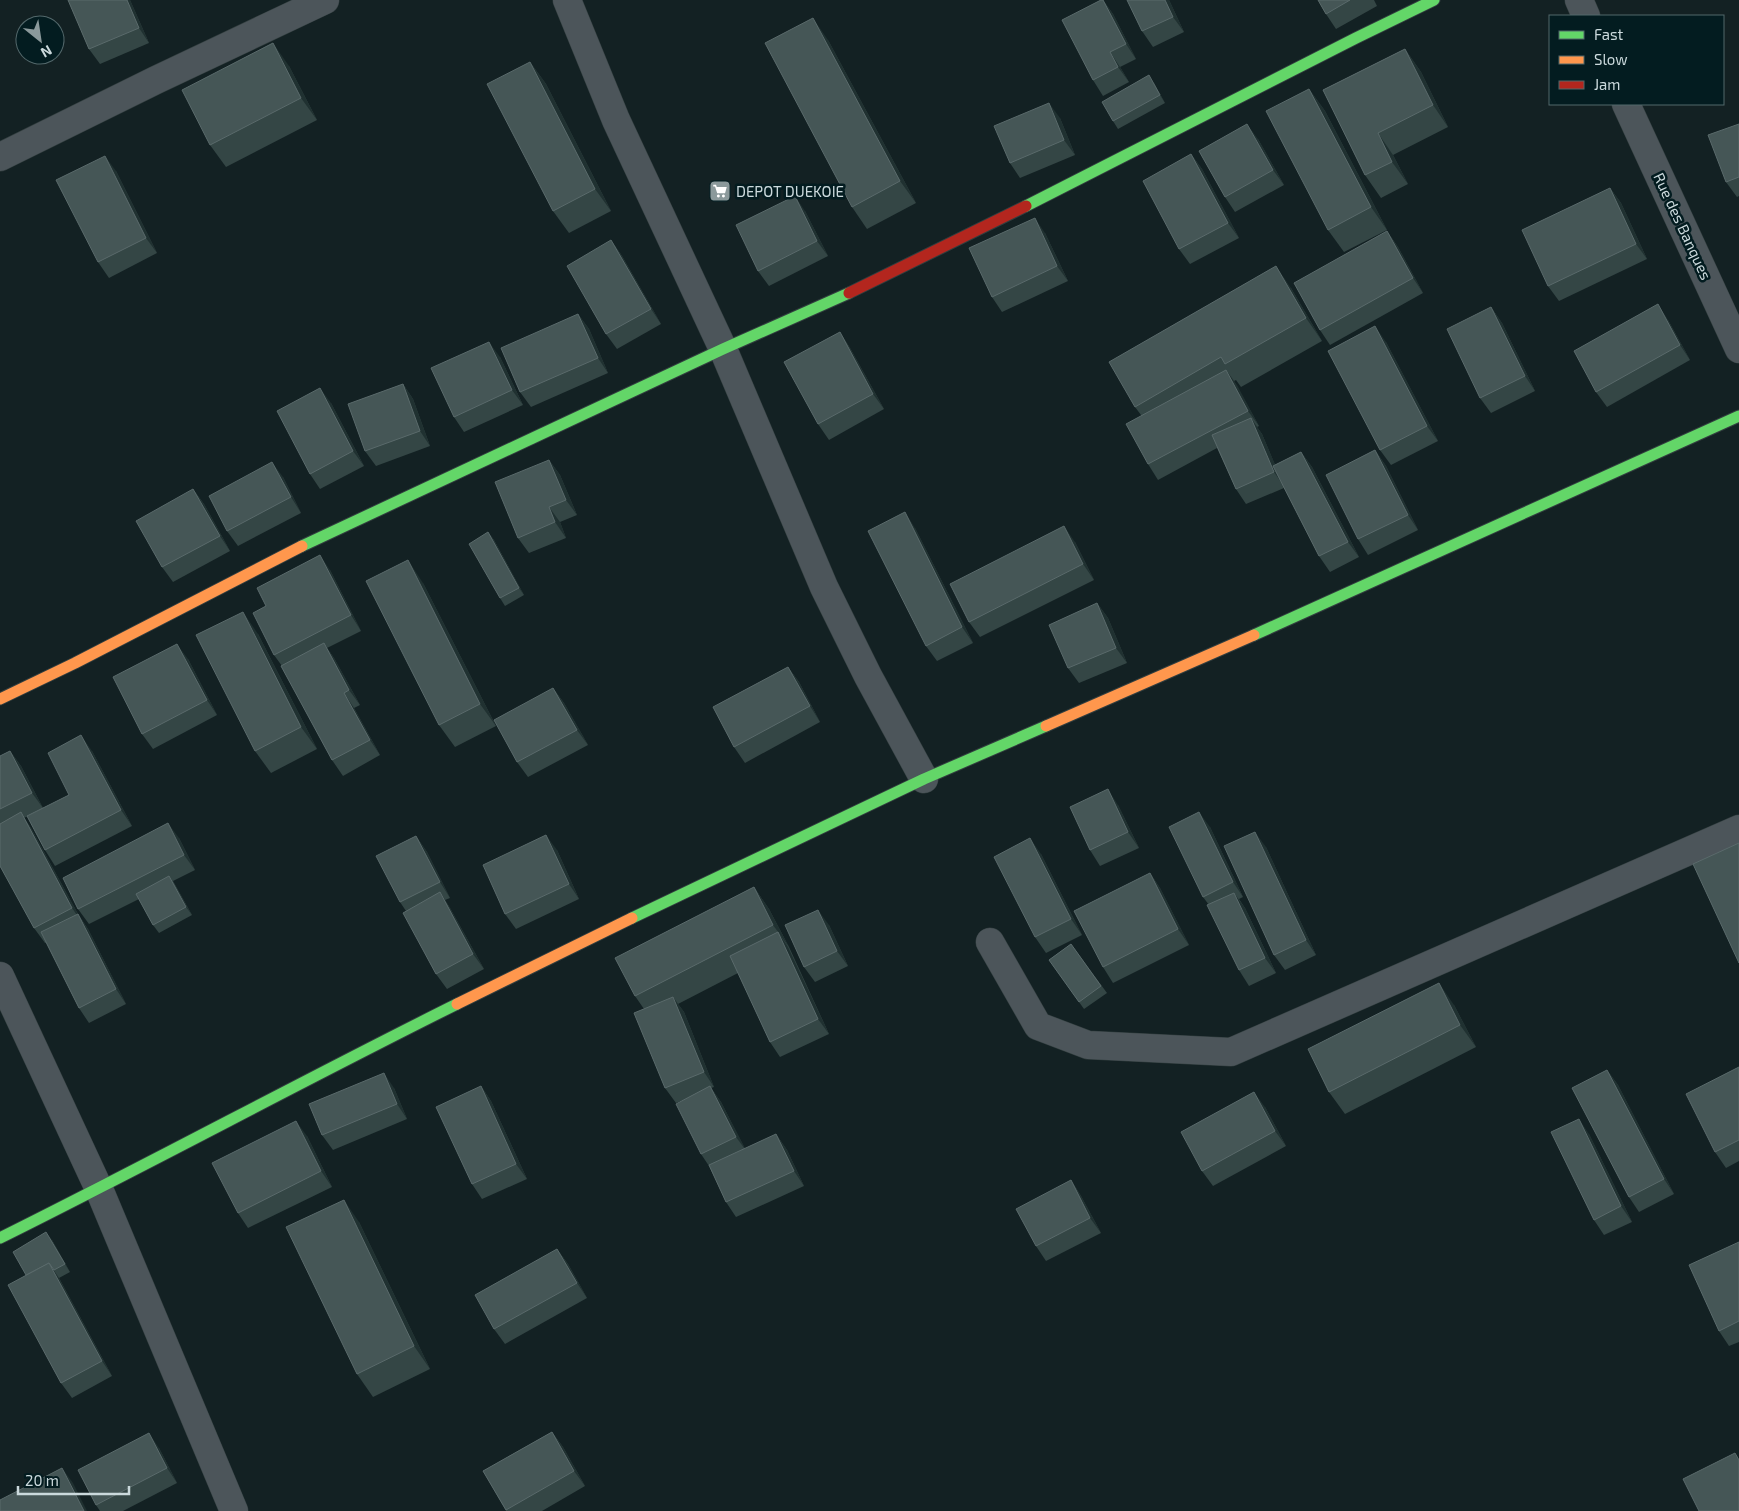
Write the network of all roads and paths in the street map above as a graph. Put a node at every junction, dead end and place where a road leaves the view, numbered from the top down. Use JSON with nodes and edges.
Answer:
{"nodes":[{"id":1,"x":325,"y":0,"type":"edge"},
{"id":2,"x":567,"y":0,"type":"edge"},
{"id":3,"x":1434,"y":0,"type":"edge"},
{"id":4,"x":1578,"y":0,"type":"edge"},
{"id":5,"x":1586,"y":15,"type":"edge"},
{"id":6,"x":1626,"y":105,"type":"edge"},
{"id":7,"x":0,"y":156,"type":"edge"},
{"id":8,"x":1739,"y":348,"type":"edge"},
{"id":9,"x":723,"y":350,"type":"junction"},
{"id":10,"x":1739,"y":416,"type":"edge"},
{"id":11,"x":0,"y":699,"type":"edge"},
{"id":12,"x":924,"y":778,"type":"junction"},
{"id":13,"x":1739,"y":829,"type":"edge"},
{"id":14,"x":990,"y":942,"type":"dead end"},
{"id":15,"x":0,"y":976,"type":"edge"},
{"id":16,"x":99,"y":1189,"type":"junction"},
{"id":17,"x":0,"y":1238,"type":"edge"},
{"id":18,"x":226,"y":1508,"type":"edge"}],
"edges":[{"from":1,"to":7,"type":"street"},
{"from":2,"to":9,"type":"street"},
{"from":3,"to":9,"type":"street"},
{"from":4,"to":5,"type":"street"},
{"from":6,"to":8,"type":"street","name":"Rue des Banques"},
{"from":9,"to":11,"type":"street"},
{"from":9,"to":12,"type":"street"},
{"from":10,"to":12,"type":"street"},
{"from":12,"to":16,"type":"street"},
{"from":13,"to":14,"type":"street"},
{"from":15,"to":16,"type":"street"},
{"from":16,"to":17,"type":"street"},
{"from":16,"to":18,"type":"street"}]}
